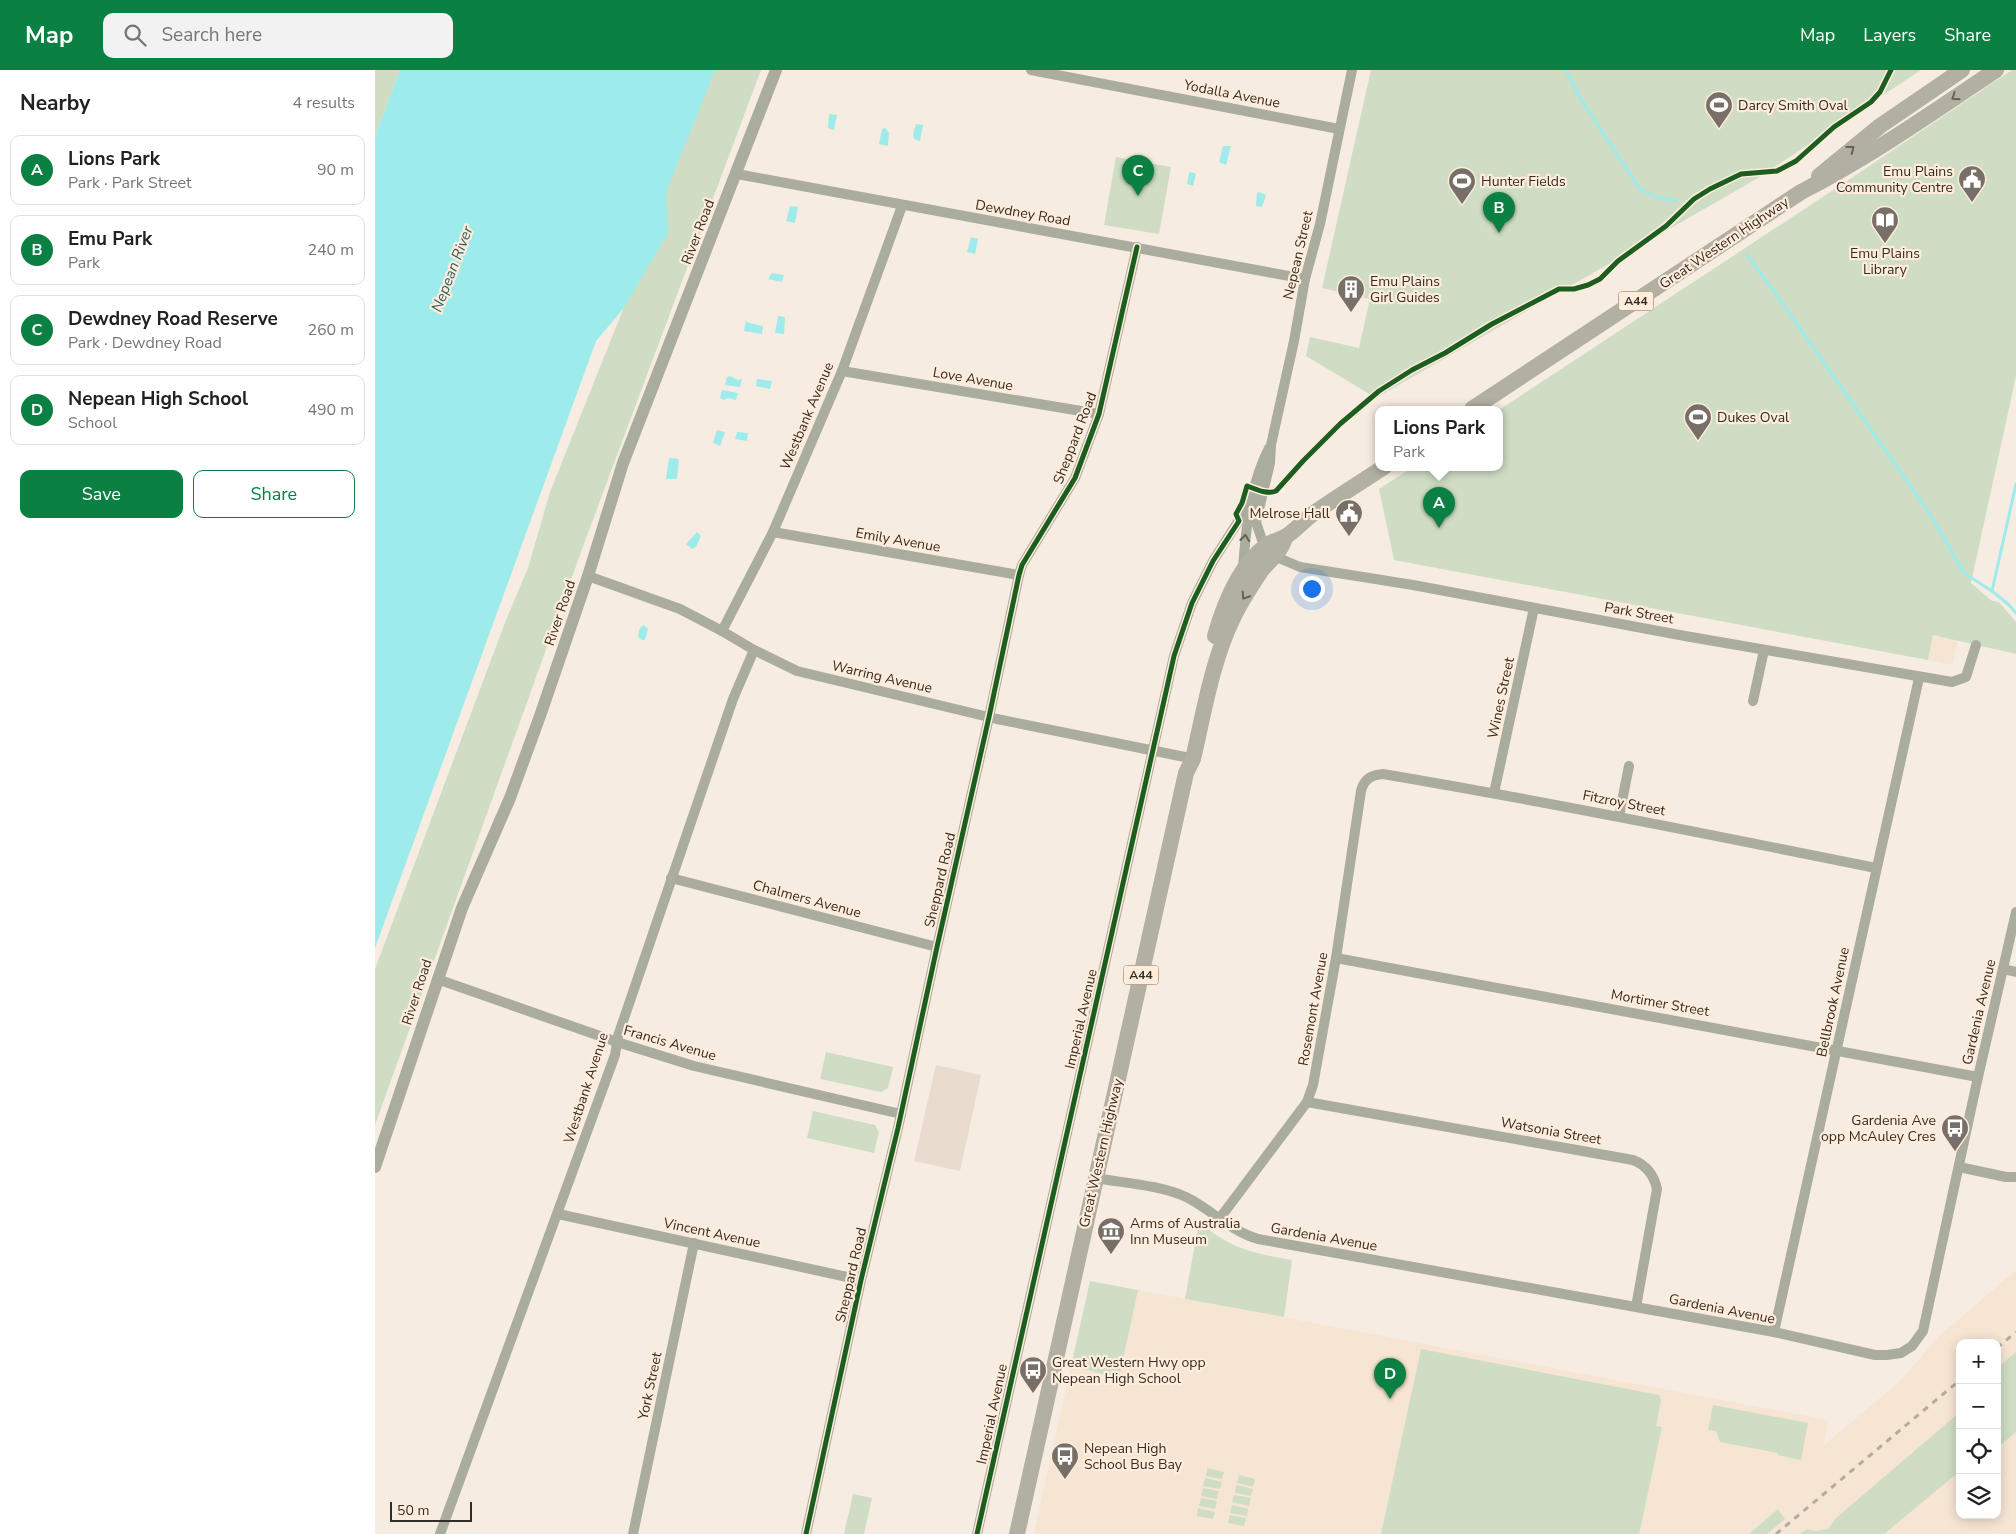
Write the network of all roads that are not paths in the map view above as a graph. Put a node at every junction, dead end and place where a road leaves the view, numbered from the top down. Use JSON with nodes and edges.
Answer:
{"nodes":[{"id":1,"x":776,"y":70,"type":"edge"},
{"id":2,"x":1031,"y":70,"type":"edge"},
{"id":3,"x":1352,"y":70,"type":"edge"},
{"id":4,"x":1962,"y":70,"type":"edge"},
{"id":5,"x":1996,"y":70,"type":"edge"},
{"id":6,"x":1339,"y":129,"type":"junction"},
{"id":7,"x":737,"y":174,"type":"junction"},
{"id":8,"x":1801,"y":192,"type":"junction"},
{"id":9,"x":902,"y":206,"type":"junction"},
{"id":10,"x":1137,"y":247,"type":"junction"},
{"id":11,"x":1305,"y":279,"type":"junction"},
{"id":12,"x":842,"y":371,"type":"junction"},
{"id":13,"x":1477,"y":406,"type":"edge"},
{"id":14,"x":1099,"y":414,"type":"junction"},
{"id":15,"x":1271,"y":445,"type":"junction"},
{"id":16,"x":1378,"y":471,"type":"edge"},
{"id":17,"x":1250,"y":503,"type":"junction"},
{"id":18,"x":773,"y":532,"type":"junction"},
{"id":19,"x":1270,"y":551,"type":"junction"},
{"id":20,"x":1243,"y":573,"type":"junction"},
{"id":21,"x":1019,"y":575,"type":"junction"},
{"id":22,"x":589,"y":576,"type":"junction"},
{"id":23,"x":1535,"y":608,"type":"junction"},
{"id":24,"x":722,"y":631,"type":"junction"},
{"id":25,"x":1976,"y":645,"type":"dead end"},
{"id":26,"x":754,"y":650,"type":"junction"},
{"id":27,"x":1765,"y":650,"type":"junction"},
{"id":28,"x":1919,"y":678,"type":"junction"},
{"id":29,"x":1753,"y":701,"type":"dead end"},
{"id":30,"x":989,"y":717,"type":"junction"},
{"id":31,"x":1153,"y":751,"type":"junction"},
{"id":32,"x":1186,"y":765,"type":"junction"},
{"id":33,"x":1629,"y":766,"type":"dead end"},
{"id":34,"x":1367,"y":779,"type":"joint"},
{"id":35,"x":1494,"y":793,"type":"junction"},
{"id":36,"x":1619,"y":816,"type":"junction"},
{"id":37,"x":1876,"y":868,"type":"junction"},
{"id":38,"x":671,"y":878,"type":"junction"},
{"id":39,"x":2016,"y":912,"type":"edge"},
{"id":40,"x":937,"y":947,"type":"junction"},
{"id":41,"x":1336,"y":958,"type":"junction"},
{"id":42,"x":2003,"y":969,"type":"junction"},
{"id":43,"x":2016,"y":972,"type":"edge"},
{"id":44,"x":437,"y":979,"type":"junction"},
{"id":45,"x":617,"y":1042,"type":"junction"},
{"id":46,"x":1837,"y":1050,"type":"junction"},
{"id":47,"x":1978,"y":1077,"type":"junction"},
{"id":48,"x":1307,"y":1102,"type":"junction"},
{"id":49,"x":901,"y":1114,"type":"junction"},
{"id":50,"x":375,"y":1167,"type":"edge"},
{"id":51,"x":1959,"y":1167,"type":"junction"},
{"id":52,"x":2016,"y":1177,"type":"edge"},
{"id":53,"x":1095,"y":1178,"type":"junction"},
{"id":54,"x":557,"y":1214,"type":"junction"},
{"id":55,"x":1220,"y":1218,"type":"junction"},
{"id":56,"x":694,"y":1243,"type":"junction"},
{"id":57,"x":861,"y":1280,"type":"junction"},
{"id":58,"x":1636,"y":1307,"type":"junction"},
{"id":59,"x":1774,"y":1332,"type":"junction"},
{"id":60,"x":441,"y":1534,"type":"edge"},
{"id":61,"x":633,"y":1534,"type":"edge"},
{"id":62,"x":806,"y":1534,"type":"edge"},
{"id":63,"x":977,"y":1534,"type":"edge"},
{"id":64,"x":1017,"y":1534,"type":"edge"}],
"edges":[{"from":1,"to":7,"type":"street","name":"River Road"},
{"from":2,"to":6,"type":"street","name":"Yodalla Avenue"},
{"from":3,"to":6,"type":"street","name":"Nepean Street"},
{"from":8,"to":4,"type":"highway","name":"Great Western Highway","number":"A44","one_way":true},
{"from":5,"to":8,"type":"highway","name":"Great Western Highway","number":"A44","one_way":true},
{"from":6,"to":11,"type":"street","name":"Nepean Street"},
{"from":7,"to":9,"type":"street","name":"Dewdney Road"},
{"from":7,"to":22,"type":"street","name":"River Road"},
{"from":8,"to":13,"type":"highway","name":"Great Western Highway","number":"A44"},
{"from":9,"to":10,"type":"street","name":"Dewdney Road"},
{"from":9,"to":12,"type":"street","name":"Westbank Avenue"},
{"from":10,"to":11,"type":"street","name":"Dewdney Road"},
{"from":10,"to":14,"type":"street","name":"Sheppard Road"},
{"from":11,"to":15,"type":"street","name":"Nepean Street"},
{"from":12,"to":14,"type":"street","name":"Love Avenue"},
{"from":12,"to":18,"type":"street","name":"Westbank Avenue"},
{"from":14,"to":21,"type":"street","name":"Sheppard Road"},
{"from":15,"to":17,"type":"street","name":"Nepean Street"},
{"from":15,"to":19,"type":"street","name":"Nepean Street"},
{"from":16,"to":19,"type":"highway","name":"Great Western Highway","number":"A44"},
{"from":20,"to":17,"type":"street","name":"Nepean Street","one_way":true},
{"from":17,"to":31,"type":"street","name":"Imperial Avenue"},
{"from":18,"to":21,"type":"street","name":"Emily Avenue"},
{"from":18,"to":24,"type":"street","name":"Westbank Avenue"},
{"from":19,"to":20,"type":"highway","name":"Great Western Highway","number":"A44"},
{"from":19,"to":23,"type":"street","name":"Park Street"},
{"from":19,"to":32,"type":"highway","name":"Great Western Highway","number":"A44","one_way":true},
{"from":20,"to":32,"type":"highway","name":"Great Western Highway","number":"A44"},
{"from":21,"to":30,"type":"street","name":"Sheppard Road"},
{"from":22,"to":24,"type":"street","name":"Warring Avenue"},
{"from":22,"to":44,"type":"street","name":"River Road"},
{"from":23,"to":27,"type":"street","name":"Park Street"},
{"from":23,"to":35,"type":"street","name":"Wines Street"},
{"from":24,"to":26,"type":"street","name":"Warring Avenue"},
{"from":25,"to":28,"type":"street","name":"Park Street"},
{"from":26,"to":30,"type":"street","name":"Warring Avenue"},
{"from":26,"to":38,"type":"street","name":"Westbank Avenue"},
{"from":27,"to":28,"type":"street","name":"Park Street"},
{"from":27,"to":29,"type":"street"},
{"from":28,"to":37,"type":"street","name":"Bellbrook Avenue"},
{"from":30,"to":31,"type":"street","name":"Warring Avenue"},
{"from":30,"to":40,"type":"street","name":"Sheppard Road"},
{"from":31,"to":32,"type":"street","name":"Warring Avenue"},
{"from":31,"to":63,"type":"street","name":"Imperial Avenue"},
{"from":32,"to":53,"type":"highway","name":"Great Western Highway","number":"A44"},
{"from":33,"to":36,"type":"street"},
{"from":34,"to":35,"type":"street","name":"Fitzroy Street"},
{"from":34,"to":41,"type":"street","name":"Rosemont Avenue"},
{"from":35,"to":36,"type":"street","name":"Fitzroy Street"},
{"from":36,"to":37,"type":"street","name":"Fitzroy Street"},
{"from":37,"to":46,"type":"street","name":"Bellbrook Avenue"},
{"from":38,"to":40,"type":"street","name":"Chalmers Avenue"},
{"from":38,"to":45,"type":"street","name":"Westbank Avenue"},
{"from":39,"to":42,"type":"street","name":"Gardenia Avenue"},
{"from":40,"to":49,"type":"street","name":"Sheppard Road"},
{"from":41,"to":46,"type":"street","name":"Mortimer Street"},
{"from":41,"to":48,"type":"street","name":"Rosemont Avenue"},
{"from":42,"to":43,"type":"street"},
{"from":42,"to":47,"type":"street","name":"Gardenia Avenue"},
{"from":44,"to":45,"type":"street","name":"Francis Avenue"},
{"from":44,"to":50,"type":"street","name":"River Road"},
{"from":45,"to":49,"type":"street","name":"Francis Avenue"},
{"from":45,"to":54,"type":"street","name":"Westbank Avenue"},
{"from":46,"to":47,"type":"street","name":"Mortimer Street"},
{"from":46,"to":59,"type":"street","name":"Bellbrook Avenue"},
{"from":47,"to":51,"type":"street","name":"Gardenia Avenue"},
{"from":48,"to":55,"type":"street","name":"Rosemont Avenue"},
{"from":48,"to":58,"type":"street","name":"Watsonia Street"},
{"from":49,"to":57,"type":"street","name":"Sheppard Road"},
{"from":51,"to":52,"type":"street"},
{"from":51,"to":59,"type":"street","name":"Gardenia Avenue"},
{"from":53,"to":55,"type":"street","name":"Gardenia Avenue"},
{"from":53,"to":64,"type":"highway","name":"Great Western Highway","number":"A44"},
{"from":54,"to":56,"type":"street","name":"Vincent Avenue"},
{"from":54,"to":60,"type":"street","name":"Westbank Avenue"},
{"from":55,"to":58,"type":"street","name":"Gardenia Avenue"},
{"from":56,"to":57,"type":"street","name":"Vincent Avenue"},
{"from":56,"to":61,"type":"street","name":"York Street"},
{"from":57,"to":62,"type":"street","name":"Sheppard Road"},
{"from":58,"to":59,"type":"street","name":"Gardenia Avenue"}]}
